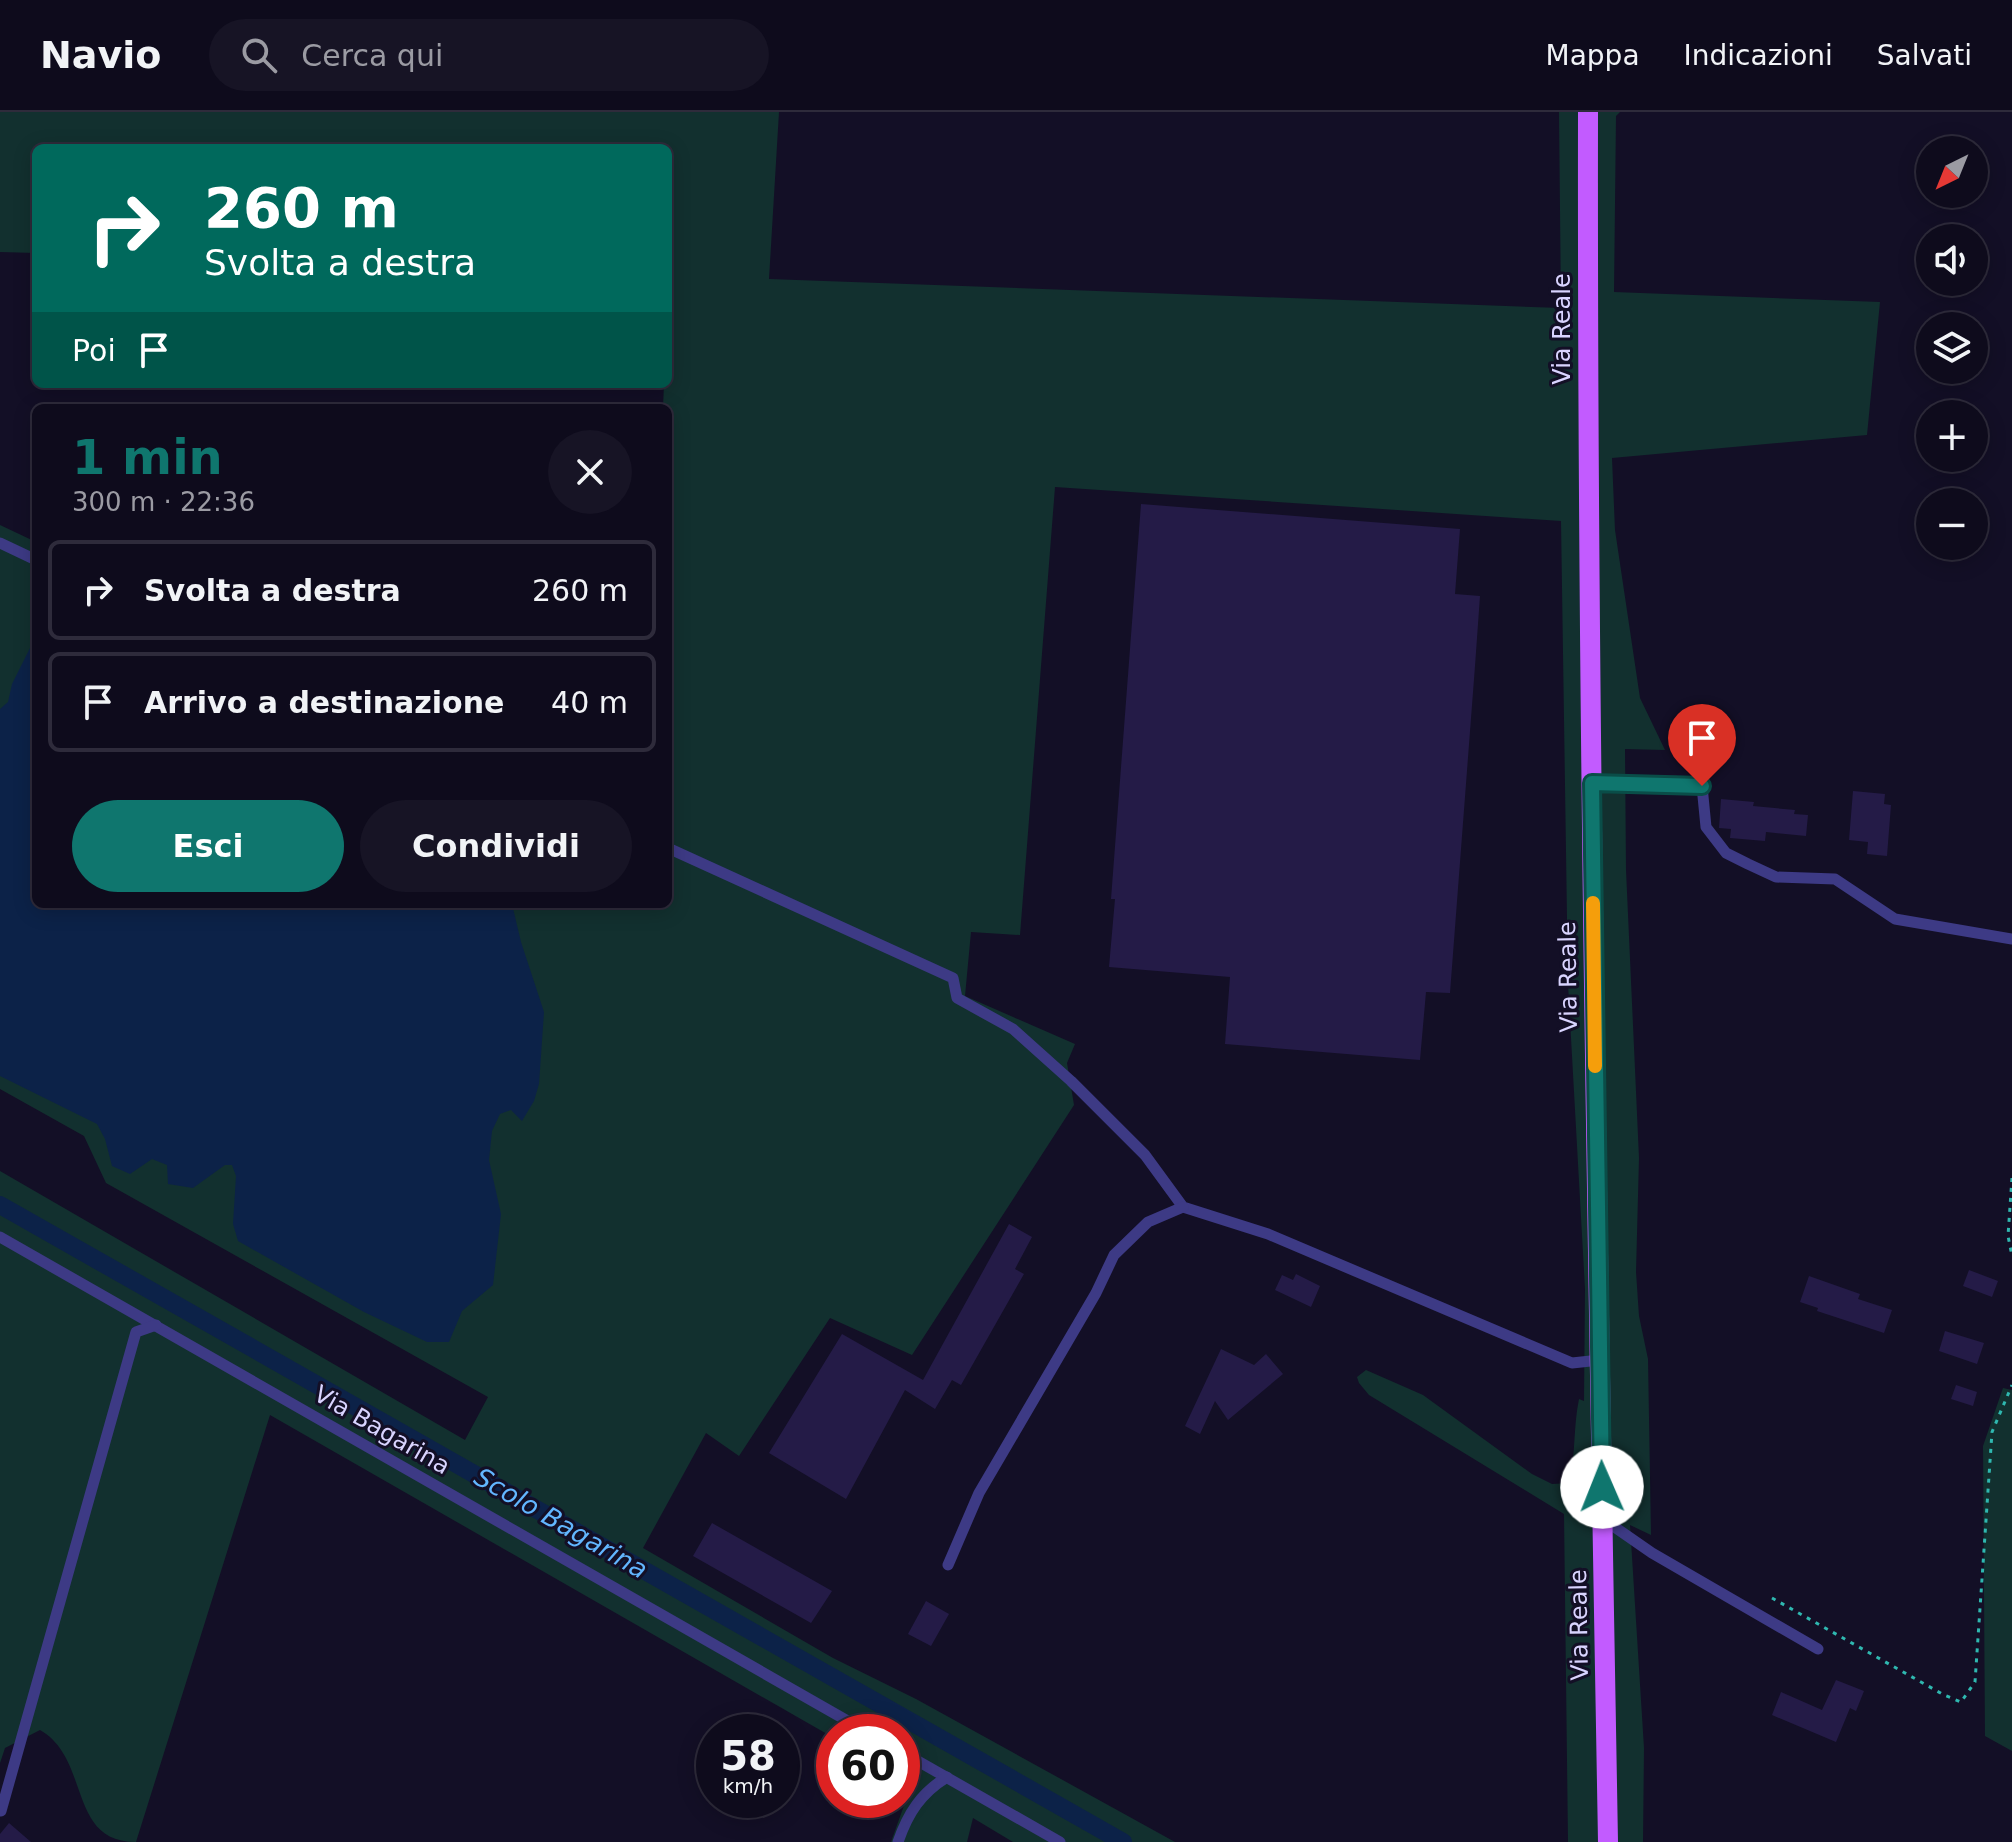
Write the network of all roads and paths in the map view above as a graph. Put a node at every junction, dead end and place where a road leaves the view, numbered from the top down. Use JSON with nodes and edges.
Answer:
{"nodes":[{"id":1,"x":1588,"y":112,"type":"edge"},
{"id":2,"x":0,"y":543,"type":"edge"},
{"id":3,"x":32,"y":558,"type":"edge"},
{"id":4,"x":1592,"y":783,"type":"junction"},
{"id":5,"x":672,"y":850,"type":"edge"},
{"id":6,"x":2012,"y":939,"type":"edge"},
{"id":7,"x":2012,"y":1178,"type":"edge"},
{"id":8,"x":1183,"y":1207,"type":"junction"},
{"id":9,"x":0,"y":1237,"type":"edge"},
{"id":10,"x":2012,"y":1256,"type":"edge"},
{"id":11,"x":156,"y":1325,"type":"junction"},
{"id":12,"x":1600,"y":1360,"type":"junction"},
{"id":13,"x":2012,"y":1385,"type":"edge"},
{"id":14,"x":1603,"y":1519,"type":"junction"},
{"id":15,"x":948,"y":1565,"type":"dead end"},
{"id":16,"x":1772,"y":1598,"type":"dead end"},
{"id":17,"x":1818,"y":1649,"type":"dead end"},
{"id":18,"x":836,"y":1714,"type":"edge"},
{"id":19,"x":920,"y":1762,"type":"edge"},
{"id":20,"x":947,"y":1777,"type":"junction"},
{"id":21,"x":1,"y":1811,"type":"edge"},
{"id":22,"x":898,"y":1842,"type":"edge"},
{"id":23,"x":1060,"y":1842,"type":"edge"},
{"id":24,"x":1608,"y":1842,"type":"edge"}],
"edges":[{"from":1,"to":4,"type":"main road","name":"Via Reale"},
{"from":2,"to":3,"type":"lane"},
{"from":4,"to":6,"type":"lane"},
{"from":4,"to":12,"type":"main road","name":"Via Reale"},
{"from":5,"to":8,"type":"lane"},
{"from":7,"to":10,"type":"path"},
{"from":8,"to":12,"type":"lane"},
{"from":8,"to":15,"type":"lane"},
{"from":9,"to":11,"type":"lane","name":"Via Bagarina"},
{"from":11,"to":18,"type":"lane","name":"Via Bagarina"},
{"from":11,"to":21,"type":"lane"},
{"from":12,"to":14,"type":"main road","name":"Via Reale"},
{"from":13,"to":16,"type":"path"},
{"from":14,"to":17,"type":"lane"},
{"from":14,"to":24,"type":"main road","name":"Via Reale"},
{"from":19,"to":20,"type":"lane"},
{"from":20,"to":22,"type":"lane"},
{"from":20,"to":23,"type":"lane"}]}
